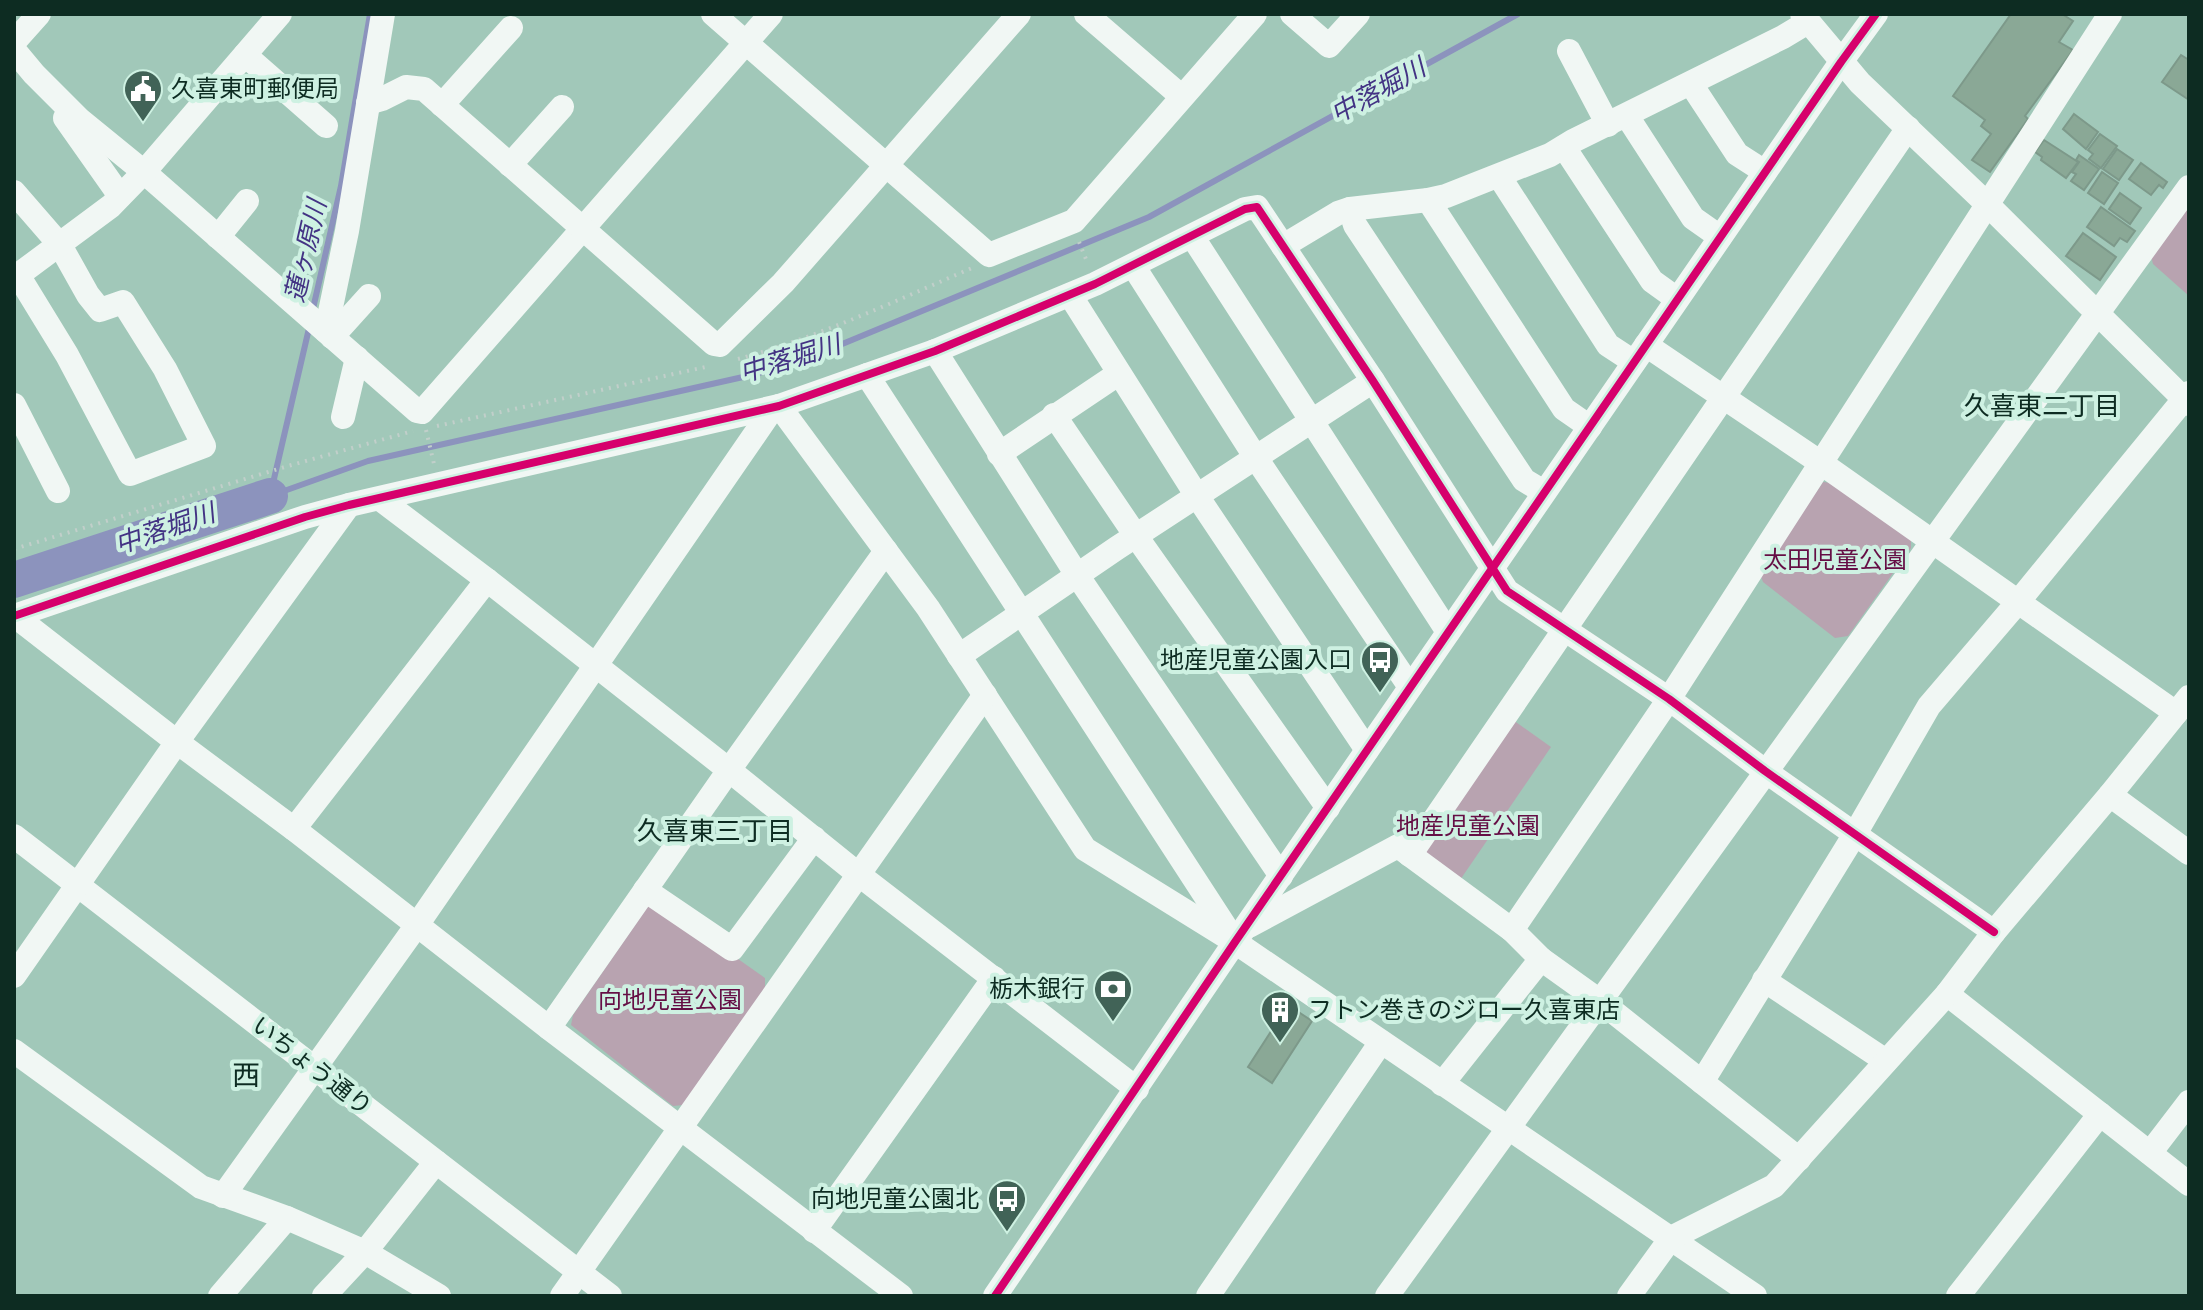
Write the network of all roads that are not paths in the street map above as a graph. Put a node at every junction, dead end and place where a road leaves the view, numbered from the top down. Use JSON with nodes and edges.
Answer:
{"nodes":[{"id":1,"x":39,"y":14,"type":"edge"},
{"id":2,"x":280,"y":14,"type":"edge"},
{"id":3,"x":383,"y":14,"type":"edge"},
{"id":4,"x":713,"y":14,"type":"edge"},
{"id":5,"x":771,"y":14,"type":"edge"},
{"id":6,"x":1019,"y":14,"type":"edge"},
{"id":7,"x":1086,"y":14,"type":"edge"},
{"id":8,"x":1255,"y":14,"type":"edge"},
{"id":9,"x":1292,"y":14,"type":"edge"},
{"id":10,"x":1358,"y":14,"type":"edge"},
{"id":11,"x":1876,"y":14,"type":"edge"},
{"id":12,"x":2110,"y":14,"type":"edge"},
{"id":13,"x":1805,"y":18,"type":"edge"},
{"id":14,"x":511,"y":28,"type":"dead end"},
{"id":15,"x":14,"y":42,"type":"edge"},
{"id":16,"x":745,"y":42,"type":"junction"},
{"id":17,"x":14,"y":50,"type":"edge"},
{"id":18,"x":1569,"y":51,"type":"dead end"},
{"id":19,"x":245,"y":55,"type":"junction"},
{"id":20,"x":1841,"y":62,"type":"junction"},
{"id":21,"x":1691,"y":84,"type":"junction"},
{"id":22,"x":1181,"y":96,"type":"junction"},
{"id":23,"x":368,"y":103,"type":"junction"},
{"id":24,"x":442,"y":105,"type":"junction"},
{"id":25,"x":562,"y":107,"type":"dead end"},
{"id":26,"x":1617,"y":120,"type":"junction"},
{"id":27,"x":326,"y":126,"type":"dead end"},
{"id":28,"x":1908,"y":128,"type":"junction"},
{"id":29,"x":1564,"y":147,"type":"junction"},
{"id":30,"x":106,"y":156,"type":"junction"},
{"id":31,"x":510,"y":165,"type":"junction"},
{"id":32,"x":886,"y":167,"type":"junction"},
{"id":33,"x":144,"y":172,"type":"junction"},
{"id":34,"x":1765,"y":172,"type":"junction"},
{"id":35,"x":1499,"y":176,"type":"junction"},
{"id":36,"x":2189,"y":187,"type":"edge"},
{"id":37,"x":14,"y":192,"type":"edge"},
{"id":38,"x":120,"y":196,"type":"junction"},
{"id":39,"x":1428,"y":200,"type":"junction"},
{"id":40,"x":247,"y":201,"type":"dead end"},
{"id":41,"x":1987,"y":204,"type":"junction"},
{"id":42,"x":1350,"y":209,"type":"junction"},
{"id":43,"x":582,"y":229,"type":"junction"},
{"id":44,"x":1192,"y":236,"type":"junction"},
{"id":45,"x":218,"y":237,"type":"junction"},
{"id":46,"x":1720,"y":237,"type":"junction"},
{"id":47,"x":60,"y":245,"type":"junction"},
{"id":48,"x":1283,"y":246,"type":"junction"},
{"id":49,"x":1134,"y":267,"type":"junction"},
{"id":50,"x":16,"y":276,"type":"edge"},
{"id":51,"x":1070,"y":295,"type":"junction"},
{"id":52,"x":369,"y":296,"type":"dead end"},
{"id":53,"x":1677,"y":299,"type":"junction"},
{"id":54,"x":2097,"y":313,"type":"junction"},
{"id":55,"x":321,"y":327,"type":"junction"},
{"id":56,"x":935,"y":351,"type":"junction"},
{"id":57,"x":1640,"y":354,"type":"junction"},
{"id":58,"x":357,"y":358,"type":"junction"},
{"id":59,"x":1118,"y":374,"type":"junction"},
{"id":60,"x":867,"y":375,"type":"junction"},
{"id":61,"x":1373,"y":381,"type":"junction"},
{"id":62,"x":1725,"y":397,"type":"junction"},
{"id":63,"x":2187,"y":399,"type":"edge"},
{"id":64,"x":14,"y":405,"type":"edge"},
{"id":65,"x":776,"y":407,"type":"junction"},
{"id":66,"x":1054,"y":415,"type":"junction"},
{"id":67,"x":343,"y":417,"type":"dead end"},
{"id":68,"x":1312,"y":420,"type":"junction"},
{"id":69,"x":1590,"y":427,"type":"junction"},
{"id":70,"x":24,"y":450,"type":"edge"},
{"id":71,"x":999,"y":454,"type":"junction"},
{"id":72,"x":1256,"y":458,"type":"junction"},
{"id":73,"x":1821,"y":463,"type":"junction"},
{"id":74,"x":58,"y":491,"type":"dead end"},
{"id":75,"x":1544,"y":492,"type":"junction"},
{"id":76,"x":1197,"y":496,"type":"junction"},
{"id":77,"x":380,"y":499,"type":"junction"},
{"id":78,"x":349,"y":505,"type":"junction"},
{"id":79,"x":1136,"y":536,"type":"junction"},
{"id":80,"x":1932,"y":542,"type":"junction"},
{"id":81,"x":886,"y":551,"type":"junction"},
{"id":82,"x":1492,"y":569,"type":"junction"},
{"id":83,"x":1077,"y":575,"type":"junction"},
{"id":84,"x":487,"y":580,"type":"junction"},
{"id":85,"x":2018,"y":602,"type":"junction"},
{"id":86,"x":1022,"y":613,"type":"junction"},
{"id":87,"x":14,"y":616,"type":"edge"},
{"id":88,"x":1566,"y":628,"type":"junction"},
{"id":89,"x":1448,"y":632,"type":"junction"},
{"id":90,"x":959,"y":656,"type":"junction"},
{"id":91,"x":596,"y":667,"type":"junction"},
{"id":92,"x":1410,"y":687,"type":"junction"},
{"id":93,"x":985,"y":695,"type":"junction"},
{"id":94,"x":1669,"y":699,"type":"junction"},
{"id":95,"x":2183,"y":705,"type":"edge"},
{"id":96,"x":177,"y":742,"type":"junction"},
{"id":97,"x":1367,"y":750,"type":"junction"},
{"id":98,"x":729,"y":770,"type":"junction"},
{"id":99,"x":1765,"y":771,"type":"junction"},
{"id":100,"x":2110,"y":795,"type":"junction"},
{"id":101,"x":1328,"y":808,"type":"junction"},
{"id":102,"x":294,"y":829,"type":"junction"},
{"id":103,"x":1855,"y":834,"type":"junction"},
{"id":104,"x":14,"y":836,"type":"edge"},
{"id":105,"x":814,"y":838,"type":"junction"},
{"id":106,"x":2189,"y":853,"type":"edge"},
{"id":107,"x":1410,"y":855,"type":"junction"},
{"id":108,"x":858,"y":874,"type":"junction"},
{"id":109,"x":1281,"y":876,"type":"junction"},
{"id":110,"x":78,"y":884,"type":"junction"},
{"id":111,"x":645,"y":890,"type":"junction"},
{"id":112,"x":417,"y":925,"type":"junction"},
{"id":113,"x":1512,"y":930,"type":"junction"},
{"id":114,"x":1994,"y":932,"type":"junction"},
{"id":115,"x":1239,"y":936,"type":"junction"},
{"id":116,"x":1541,"y":959,"type":"junction"},
{"id":117,"x":14,"y":976,"type":"edge"},
{"id":118,"x":994,"y":978,"type":"junction"},
{"id":119,"x":1764,"y":980,"type":"junction"},
{"id":120,"x":1947,"y":994,"type":"junction"},
{"id":121,"x":1601,"y":1002,"type":"junction"},
{"id":122,"x":549,"y":1028,"type":"junction"},
{"id":123,"x":1381,"y":1042,"type":"junction"},
{"id":124,"x":14,"y":1051,"type":"edge"},
{"id":125,"x":1886,"y":1061,"type":"junction"},
{"id":126,"x":315,"y":1069,"type":"junction"},
{"id":127,"x":1702,"y":1082,"type":"junction"},
{"id":128,"x":1442,"y":1084,"type":"junction"},
{"id":129,"x":1137,"y":1089,"type":"junction"},
{"id":130,"x":2189,"y":1102,"type":"edge"},
{"id":131,"x":2100,"y":1114,"type":"junction"},
{"id":132,"x":682,"y":1129,"type":"junction"},
{"id":133,"x":1509,"y":1130,"type":"junction"},
{"id":134,"x":2150,"y":1153,"type":"junction"},
{"id":135,"x":1799,"y":1159,"type":"junction"},
{"id":136,"x":436,"y":1162,"type":"junction"},
{"id":137,"x":2189,"y":1184,"type":"edge"},
{"id":138,"x":223,"y":1196,"type":"junction"},
{"id":139,"x":287,"y":1218,"type":"junction"},
{"id":140,"x":814,"y":1231,"type":"junction"},
{"id":141,"x":1671,"y":1238,"type":"junction"},
{"id":142,"x":365,"y":1252,"type":"junction"},
{"id":143,"x":580,"y":1271,"type":"junction"},
{"id":144,"x":1214,"y":1294,"type":"edge"},
{"id":145,"x":220,"y":1296,"type":"edge"},
{"id":146,"x":324,"y":1296,"type":"edge"},
{"id":147,"x":439,"y":1296,"type":"edge"},
{"id":148,"x":562,"y":1296,"type":"edge"},
{"id":149,"x":610,"y":1296,"type":"edge"},
{"id":150,"x":901,"y":1296,"type":"edge"},
{"id":151,"x":995,"y":1296,"type":"edge"},
{"id":152,"x":1387,"y":1296,"type":"edge"},
{"id":153,"x":1629,"y":1296,"type":"edge"},
{"id":154,"x":1755,"y":1296,"type":"edge"},
{"id":155,"x":1958,"y":1296,"type":"edge"}],
"edges":[{"from":1,"to":15,"type":"street"},
{"from":2,"to":19,"type":"street"},
{"from":3,"to":23,"type":"street"},
{"from":4,"to":16,"type":"street"},
{"from":5,"to":16,"type":"street"},
{"from":6,"to":32,"type":"street"},
{"from":7,"to":22,"type":"street"},
{"from":8,"to":22,"type":"street"},
{"from":9,"to":10,"type":"street"},
{"from":11,"to":20,"type":"street"},
{"from":12,"to":41,"type":"street"},
{"from":13,"to":20,"type":"street"},
{"from":13,"to":21,"type":"street"},
{"from":14,"to":24,"type":"street"},
{"from":16,"to":32,"type":"street"},
{"from":16,"to":43,"type":"street"},
{"from":17,"to":30,"type":"street"},
{"from":18,"to":26,"type":"street"},
{"from":19,"to":27,"type":"street"},
{"from":19,"to":33,"type":"street"},
{"from":20,"to":28,"type":"street"},
{"from":20,"to":34,"type":"street"},
{"from":21,"to":26,"type":"street"},
{"from":21,"to":34,"type":"street"},
{"from":22,"to":32,"type":"street"},
{"from":23,"to":24,"type":"street"},
{"from":23,"to":55,"type":"street"},
{"from":24,"to":31,"type":"street"},
{"from":25,"to":31,"type":"street"},
{"from":26,"to":29,"type":"street"},
{"from":26,"to":46,"type":"street"},
{"from":28,"to":41,"type":"street"},
{"from":28,"to":62,"type":"street"},
{"from":29,"to":35,"type":"street"},
{"from":29,"to":53,"type":"street"},
{"from":30,"to":33,"type":"street"},
{"from":30,"to":38,"type":"street"},
{"from":31,"to":43,"type":"street"},
{"from":32,"to":43,"type":"street"},
{"from":33,"to":38,"type":"street"},
{"from":33,"to":45,"type":"street"},
{"from":34,"to":46,"type":"street"},
{"from":35,"to":39,"type":"street"},
{"from":35,"to":57,"type":"street"},
{"from":36,"to":54,"type":"street"},
{"from":37,"to":47,"type":"street"},
{"from":38,"to":47,"type":"street"},
{"from":39,"to":42,"type":"street"},
{"from":39,"to":69,"type":"street"},
{"from":40,"to":45,"type":"street"},
{"from":41,"to":54,"type":"street"},
{"from":41,"to":73,"type":"street"},
{"from":42,"to":48,"type":"street"},
{"from":42,"to":75,"type":"street"},
{"from":43,"to":58,"type":"street"},
{"from":44,"to":48,"type":"street"},
{"from":44,"to":49,"type":"street"},
{"from":44,"to":68,"type":"street"},
{"from":45,"to":55,"type":"street"},
{"from":46,"to":53,"type":"street"},
{"from":47,"to":50,"type":"street"},
{"from":47,"to":50,"type":"street"},
{"from":48,"to":61,"type":"street"},
{"from":49,"to":51,"type":"street"},
{"from":49,"to":72,"type":"street"},
{"from":51,"to":56,"type":"street"},
{"from":51,"to":59,"type":"street"},
{"from":52,"to":55,"type":"street"},
{"from":53,"to":57,"type":"street"},
{"from":54,"to":63,"type":"street"},
{"from":54,"to":80,"type":"street"},
{"from":55,"to":58,"type":"street"},
{"from":56,"to":60,"type":"street"},
{"from":56,"to":71,"type":"street"},
{"from":57,"to":62,"type":"street"},
{"from":57,"to":69,"type":"street"},
{"from":58,"to":67,"type":"street"},
{"from":59,"to":66,"type":"street"},
{"from":59,"to":76,"type":"street"},
{"from":60,"to":65,"type":"street"},
{"from":60,"to":86,"type":"street"},
{"from":61,"to":68,"type":"street"},
{"from":61,"to":82,"type":"street"},
{"from":62,"to":73,"type":"street"},
{"from":62,"to":88,"type":"street"},
{"from":63,"to":85,"type":"street"},
{"from":64,"to":70,"type":"street"},
{"from":65,"to":77,"type":"street"},
{"from":65,"to":81,"type":"street"},
{"from":65,"to":91,"type":"street"},
{"from":66,"to":71,"type":"street"},
{"from":66,"to":79,"type":"street"},
{"from":68,"to":72,"type":"street"},
{"from":68,"to":89,"type":"street"},
{"from":69,"to":75,"type":"street"},
{"from":70,"to":74,"type":"street"},
{"from":71,"to":83,"type":"street"},
{"from":72,"to":76,"type":"street"},
{"from":72,"to":92,"type":"street"},
{"from":73,"to":80,"type":"street"},
{"from":73,"to":94,"type":"street"},
{"from":75,"to":82,"type":"street"},
{"from":76,"to":79,"type":"street"},
{"from":76,"to":97,"type":"street"},
{"from":77,"to":78,"type":"street"},
{"from":77,"to":84,"type":"street"},
{"from":78,"to":87,"type":"street"},
{"from":78,"to":96,"type":"street"},
{"from":79,"to":83,"type":"street"},
{"from":79,"to":101,"type":"street"},
{"from":80,"to":85,"type":"street"},
{"from":80,"to":99,"type":"street"},
{"from":81,"to":90,"type":"street"},
{"from":81,"to":98,"type":"street"},
{"from":82,"to":88,"type":"street"},
{"from":82,"to":89,"type":"street"},
{"from":83,"to":86,"type":"street"},
{"from":83,"to":109,"type":"street"},
{"from":84,"to":91,"type":"street"},
{"from":84,"to":102,"type":"street"},
{"from":85,"to":95,"type":"street"},
{"from":85,"to":103,"type":"street"},
{"from":86,"to":90,"type":"street"},
{"from":86,"to":115,"type":"street"},
{"from":87,"to":96,"type":"street"},
{"from":88,"to":94,"type":"street"},
{"from":88,"to":107,"type":"street"},
{"from":89,"to":92,"type":"street"},
{"from":90,"to":93,"type":"street"},
{"from":91,"to":98,"type":"street"},
{"from":91,"to":112,"type":"street"},
{"from":92,"to":97,"type":"street"},
{"from":93,"to":108,"type":"street"},
{"from":93,"to":115,"type":"street"},
{"from":94,"to":99,"type":"street"},
{"from":94,"to":113,"type":"street"},
{"from":95,"to":100,"type":"street"},
{"from":96,"to":102,"type":"street"},
{"from":96,"to":110,"type":"street"},
{"from":97,"to":101,"type":"street"},
{"from":98,"to":105,"type":"street"},
{"from":98,"to":111,"type":"street"},
{"from":99,"to":103,"type":"street"},
{"from":99,"to":121,"type":"street"},
{"from":100,"to":106,"type":"street"},
{"from":100,"to":114,"type":"street"},
{"from":101,"to":109,"type":"street"},
{"from":102,"to":112,"type":"street"},
{"from":103,"to":114,"type":"street"},
{"from":103,"to":119,"type":"street"},
{"from":104,"to":110,"type":"street","name":"いちょう通り"},
{"from":105,"to":108,"type":"street"},
{"from":105,"to":111,"type":"street"},
{"from":107,"to":113,"type":"street"},
{"from":107,"to":115,"type":"street"},
{"from":108,"to":118,"type":"street"},
{"from":108,"to":132,"type":"street"},
{"from":109,"to":115,"type":"street"},
{"from":110,"to":117,"type":"street"},
{"from":110,"to":126,"type":"street","name":"いちょう通り"},
{"from":111,"to":122,"type":"street"},
{"from":112,"to":122,"type":"street"},
{"from":112,"to":126,"type":"street"},
{"from":113,"to":116,"type":"street"},
{"from":114,"to":120,"type":"street"},
{"from":115,"to":123,"type":"street"},
{"from":115,"to":129,"type":"street"},
{"from":116,"to":121,"type":"street"},
{"from":116,"to":128,"type":"street"},
{"from":118,"to":129,"type":"street"},
{"from":118,"to":140,"type":"street"},
{"from":119,"to":125,"type":"street"},
{"from":119,"to":127,"type":"street"},
{"from":120,"to":125,"type":"street"},
{"from":120,"to":131,"type":"street"},
{"from":121,"to":127,"type":"street"},
{"from":121,"to":133,"type":"street"},
{"from":122,"to":132,"type":"street"},
{"from":123,"to":128,"type":"street"},
{"from":123,"to":144,"type":"street"},
{"from":124,"to":138,"type":"street"},
{"from":125,"to":135,"type":"street"},
{"from":126,"to":136,"type":"street","name":"いちょう通り"},
{"from":126,"to":138,"type":"street"},
{"from":127,"to":135,"type":"street"},
{"from":128,"to":133,"type":"street"},
{"from":129,"to":151,"type":"street"},
{"from":130,"to":134,"type":"street"},
{"from":131,"to":134,"type":"street"},
{"from":131,"to":155,"type":"street"},
{"from":132,"to":140,"type":"street"},
{"from":132,"to":143,"type":"street"},
{"from":133,"to":141,"type":"street"},
{"from":133,"to":152,"type":"street"},
{"from":134,"to":137,"type":"street"},
{"from":135,"to":141,"type":"street"},
{"from":136,"to":142,"type":"street"},
{"from":136,"to":143,"type":"street","name":"いちょう通り"},
{"from":138,"to":139,"type":"street"},
{"from":139,"to":142,"type":"street"},
{"from":139,"to":145,"type":"street"},
{"from":140,"to":150,"type":"street"},
{"from":141,"to":153,"type":"street"},
{"from":141,"to":154,"type":"street"},
{"from":142,"to":146,"type":"street"},
{"from":142,"to":147,"type":"street"},
{"from":143,"to":148,"type":"street"},
{"from":143,"to":149,"type":"street","name":"いちょう通り"}]}
